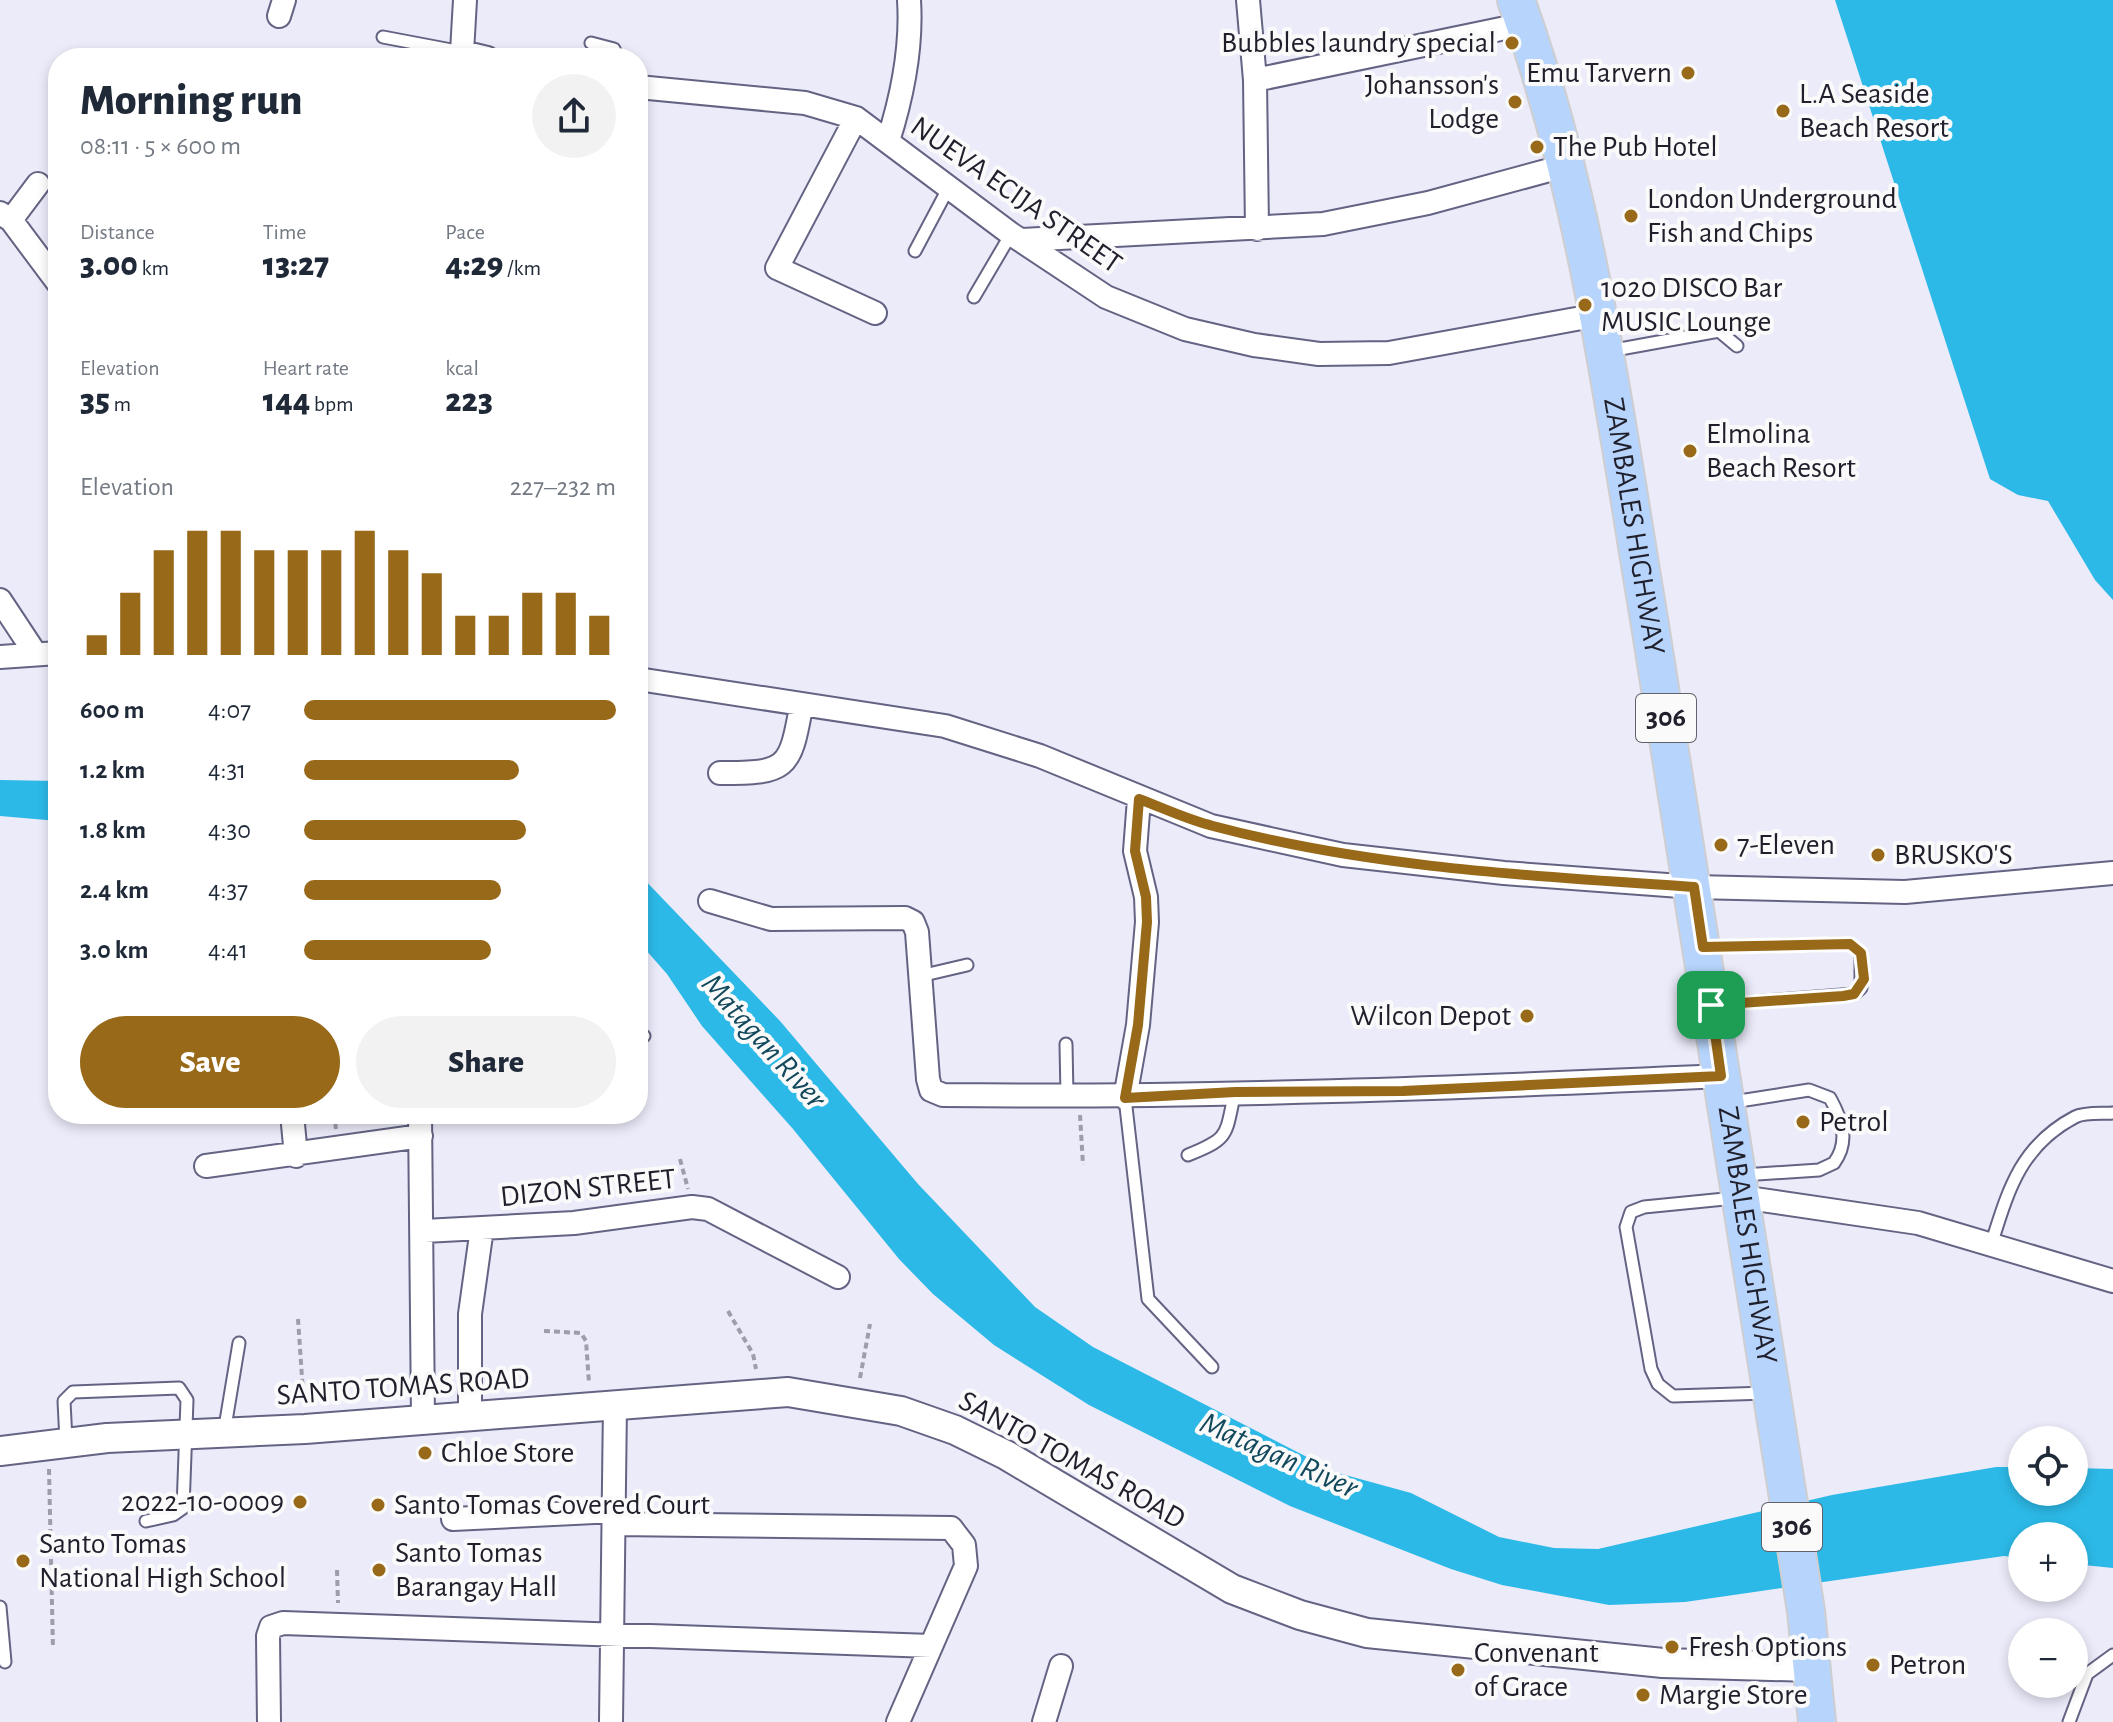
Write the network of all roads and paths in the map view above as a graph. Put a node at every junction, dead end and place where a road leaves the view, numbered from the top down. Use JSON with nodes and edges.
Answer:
{"nodes":[{"id":1,"x":465,"y":0,"type":"edge"},
{"id":2,"x":909,"y":0,"type":"edge"},
{"id":3,"x":1248,"y":0,"type":"edge"},
{"id":4,"x":1521,"y":12,"type":"edge"},
{"id":5,"x":383,"y":37,"type":"dead end"},
{"id":6,"x":591,"y":43,"type":"dead end"},
{"id":7,"x":441,"y":48,"type":"edge"},
{"id":8,"x":462,"y":48,"type":"edge"},
{"id":9,"x":610,"y":48,"type":"edge"},
{"id":10,"x":1255,"y":80,"type":"junction"},
{"id":11,"x":648,"y":88,"type":"edge"},
{"id":12,"x":856,"y":118,"type":"junction"},
{"id":13,"x":888,"y":141,"type":"junction"},
{"id":14,"x":1568,"y":165,"type":"junction"},
{"id":15,"x":38,"y":184,"type":"dead end"},
{"id":16,"x":949,"y":187,"type":"junction"},
{"id":17,"x":5,"y":216,"type":"edge"},
{"id":18,"x":1257,"y":229,"type":"junction"},
{"id":19,"x":1017,"y":237,"type":"junction"},
{"id":20,"x":915,"y":251,"type":"dead end"},
{"id":21,"x":48,"y":270,"type":"edge"},
{"id":22,"x":974,"y":297,"type":"dead end"},
{"id":23,"x":875,"y":313,"type":"dead end"},
{"id":24,"x":1598,"y":315,"type":"junction"},
{"id":25,"x":1737,"y":346,"type":"dead end"},
{"id":26,"x":1604,"y":352,"type":"junction"},
{"id":27,"x":0,"y":600,"type":"edge"},
{"id":28,"x":35,"y":653,"type":"junction"},
{"id":29,"x":48,"y":653,"type":"edge"},
{"id":30,"x":0,"y":657,"type":"edge"},
{"id":31,"x":648,"y":681,"type":"edge"},
{"id":32,"x":801,"y":707,"type":"junction"},
{"id":33,"x":720,"y":773,"type":"dead end"},
{"id":34,"x":1139,"y":799,"type":"junction"},
{"id":35,"x":2113,"y":873,"type":"edge"},
{"id":36,"x":1694,"y":887,"type":"junction"},
{"id":37,"x":710,"y":901,"type":"dead end"},
{"id":38,"x":1703,"y":947,"type":"junction"},
{"id":39,"x":967,"y":965,"type":"dead end"},
{"id":40,"x":920,"y":976,"type":"junction"},
{"id":41,"x":1711,"y":1005,"type":"junction"},
{"id":42,"x":1066,"y":1044,"type":"dead end"},
{"id":43,"x":1724,"y":1090,"type":"junction"},
{"id":44,"x":1235,"y":1092,"type":"junction"},
{"id":45,"x":1073,"y":1096,"type":"junction"},
{"id":46,"x":1125,"y":1098,"type":"junction"},
{"id":47,"x":2113,"y":1113,"type":"edge"},
{"id":48,"x":293,"y":1124,"type":"edge"},
{"id":49,"x":413,"y":1124,"type":"edge"},
{"id":50,"x":420,"y":1124,"type":"edge"},
{"id":51,"x":1188,"y":1155,"type":"dead end"},
{"id":52,"x":296,"y":1156,"type":"junction"},
{"id":53,"x":680,"y":1159,"type":"dead end"},
{"id":54,"x":1083,"y":1165,"type":"dead end"},
{"id":55,"x":206,"y":1166,"type":"dead end"},
{"id":56,"x":1740,"y":1187,"type":"junction"},
{"id":57,"x":692,"y":1207,"type":"junction"},
{"id":58,"x":482,"y":1228,"type":"junction"},
{"id":59,"x":424,"y":1231,"type":"junction"},
{"id":60,"x":1991,"y":1246,"type":"junction"},
{"id":61,"x":838,"y":1277,"type":"dead end"},
{"id":62,"x":2113,"y":1281,"type":"edge"},
{"id":63,"x":728,"y":1311,"type":"dead end"},
{"id":64,"x":298,"y":1319,"type":"dead end"},
{"id":65,"x":870,"y":1324,"type":"dead end"},
{"id":66,"x":544,"y":1331,"type":"dead end"},
{"id":67,"x":239,"y":1343,"type":"dead end"},
{"id":68,"x":1212,"y":1367,"type":"dead end"},
{"id":69,"x":757,"y":1392,"type":"junction"},
{"id":70,"x":1771,"y":1393,"type":"junction"},
{"id":71,"x":856,"y":1400,"type":"junction"},
{"id":72,"x":603,"y":1405,"type":"junction"},
{"id":73,"x":470,"y":1416,"type":"junction"},
{"id":74,"x":423,"y":1419,"type":"junction"},
{"id":75,"x":305,"y":1429,"type":"junction"},
{"id":76,"x":224,"y":1434,"type":"junction"},
{"id":77,"x":185,"y":1437,"type":"junction"},
{"id":78,"x":57,"y":1442,"type":"junction"},
{"id":79,"x":0,"y":1451,"type":"edge"},
{"id":80,"x":615,"y":1518,"type":"junction"},
{"id":81,"x":453,"y":1519,"type":"dead end"},
{"id":82,"x":146,"y":1521,"type":"dead end"},
{"id":83,"x":337,"y":1570,"type":"dead end"},
{"id":84,"x":0,"y":1607,"type":"edge"},
{"id":85,"x":339,"y":1625,"type":"junction"},
{"id":86,"x":612,"y":1636,"type":"junction"},
{"id":87,"x":931,"y":1646,"type":"junction"},
{"id":88,"x":53,"y":1649,"type":"dead end"},
{"id":89,"x":2113,"y":1655,"type":"edge"},
{"id":90,"x":5,"y":1662,"type":"dead end"},
{"id":91,"x":1061,"y":1666,"type":"dead end"},
{"id":92,"x":1811,"y":1667,"type":"junction"},
{"id":93,"x":269,"y":1722,"type":"edge"},
{"id":94,"x":611,"y":1722,"type":"edge"},
{"id":95,"x":898,"y":1722,"type":"edge"},
{"id":96,"x":1044,"y":1722,"type":"edge"},
{"id":97,"x":1817,"y":1722,"type":"edge"},
{"id":98,"x":2069,"y":1722,"type":"edge"}],
"edges":[{"from":1,"to":8,"type":"street"},
{"from":2,"to":13,"type":"street"},
{"from":3,"to":10,"type":"street"},
{"from":4,"to":10,"type":"street"},
{"from":4,"to":14,"type":"main road","name":"ZAMBALES HIGHWAY","number":"306"},
{"from":5,"to":7,"type":"lane"},
{"from":6,"to":9,"type":"lane"},
{"from":10,"to":18,"type":"street"},
{"from":11,"to":12,"type":"street","name":"NUEVA ECIJA STREET"},
{"from":12,"to":13,"type":"street","name":"NUEVA ECIJA STREET"},
{"from":12,"to":23,"type":"street"},
{"from":13,"to":16,"type":"street","name":"NUEVA ECIJA STREET"},
{"from":14,"to":18,"type":"street"},
{"from":14,"to":24,"type":"main road","name":"ZAMBALES HIGHWAY","number":"306"},
{"from":15,"to":17,"type":"street"},
{"from":16,"to":19,"type":"street","name":"NUEVA ECIJA STREET"},
{"from":16,"to":20,"type":"lane"},
{"from":17,"to":21,"type":"street"},
{"from":18,"to":19,"type":"street"},
{"from":19,"to":22,"type":"lane"},
{"from":19,"to":24,"type":"street","name":"NUEVA ECIJA STREET"},
{"from":24,"to":26,"type":"main road","name":"ZAMBALES HIGHWAY","number":"306"},
{"from":25,"to":26,"type":"lane"},
{"from":26,"to":36,"type":"main road","name":"ZAMBALES HIGHWAY","number":"306"},
{"from":27,"to":28,"type":"street"},
{"from":28,"to":29,"type":"street"},
{"from":28,"to":30,"type":"street"},
{"from":31,"to":32,"type":"street"},
{"from":32,"to":33,"type":"street"},
{"from":32,"to":34,"type":"street"},
{"from":34,"to":36,"type":"street"},
{"from":34,"to":46,"type":"street"},
{"from":35,"to":36,"type":"street"},
{"from":36,"to":38,"type":"main road","name":"ZAMBALES HIGHWAY","number":"306"},
{"from":37,"to":40,"type":"street"},
{"from":38,"to":41,"type":"main road","name":"ZAMBALES HIGHWAY","number":"306"},
{"from":38,"to":41,"type":"lane"},
{"from":39,"to":40,"type":"lane"},
{"from":40,"to":45,"type":"street"},
{"from":41,"to":43,"type":"main road","name":"ZAMBALES HIGHWAY","number":"306"},
{"from":42,"to":45,"type":"lane"},
{"from":43,"to":44,"type":"street"},
{"from":43,"to":56,"type":"main road","name":"ZAMBALES HIGHWAY","number":"306"},
{"from":43,"to":56,"type":"lane"},
{"from":44,"to":46,"type":"street"},
{"from":44,"to":51,"type":"lane"},
{"from":45,"to":46,"type":"street"},
{"from":45,"to":54,"type":"path"},
{"from":46,"to":68,"type":"lane"},
{"from":47,"to":60,"type":"lane"},
{"from":48,"to":52,"type":"street"},
{"from":49,"to":52,"type":"street"},
{"from":50,"to":59,"type":"street"},
{"from":52,"to":55,"type":"street"},
{"from":53,"to":57,"type":"path"},
{"from":56,"to":60,"type":"street"},
{"from":56,"to":70,"type":"main road","name":"ZAMBALES HIGHWAY","number":"306"},
{"from":56,"to":70,"type":"lane"},
{"from":57,"to":58,"type":"street","name":"DIZON STREET"},
{"from":57,"to":61,"type":"street","name":"DIZON STREET"},
{"from":58,"to":59,"type":"street","name":"DIZON STREET"},
{"from":58,"to":73,"type":"street"},
{"from":59,"to":74,"type":"street"},
{"from":60,"to":62,"type":"street"},
{"from":63,"to":69,"type":"path"},
{"from":64,"to":75,"type":"path"},
{"from":65,"to":71,"type":"path"},
{"from":66,"to":72,"type":"path"},
{"from":67,"to":76,"type":"lane"},
{"from":69,"to":71,"type":"street","name":"SANTO TOMAS ROAD"},
{"from":69,"to":72,"type":"street","name":"SANTO TOMAS ROAD"},
{"from":70,"to":92,"type":"main road","name":"ZAMBALES HIGHWAY","number":"306"},
{"from":71,"to":92,"type":"street","name":"SANTO TOMAS ROAD"},
{"from":72,"to":73,"type":"street","name":"SANTO TOMAS ROAD"},
{"from":72,"to":80,"type":"street"},
{"from":73,"to":74,"type":"street","name":"SANTO TOMAS ROAD"},
{"from":74,"to":75,"type":"street","name":"SANTO TOMAS ROAD"},
{"from":75,"to":76,"type":"street","name":"SANTO TOMAS ROAD"},
{"from":76,"to":77,"type":"street","name":"SANTO TOMAS ROAD"},
{"from":77,"to":78,"type":"street","name":"SANTO TOMAS ROAD"},
{"from":77,"to":78,"type":"lane"},
{"from":77,"to":82,"type":"lane"},
{"from":78,"to":79,"type":"street","name":"SANTO TOMAS ROAD"},
{"from":78,"to":88,"type":"path"},
{"from":80,"to":81,"type":"street"},
{"from":80,"to":86,"type":"street"},
{"from":80,"to":87,"type":"street"},
{"from":83,"to":85,"type":"path"},
{"from":84,"to":90,"type":"lane"},
{"from":85,"to":86,"type":"street"},
{"from":85,"to":93,"type":"street"},
{"from":86,"to":87,"type":"street"},
{"from":86,"to":94,"type":"street"},
{"from":87,"to":95,"type":"street"},
{"from":89,"to":98,"type":"lane"},
{"from":91,"to":96,"type":"street"},
{"from":92,"to":97,"type":"main road","name":"ZAMBALES HIGHWAY","number":"306"}]}
